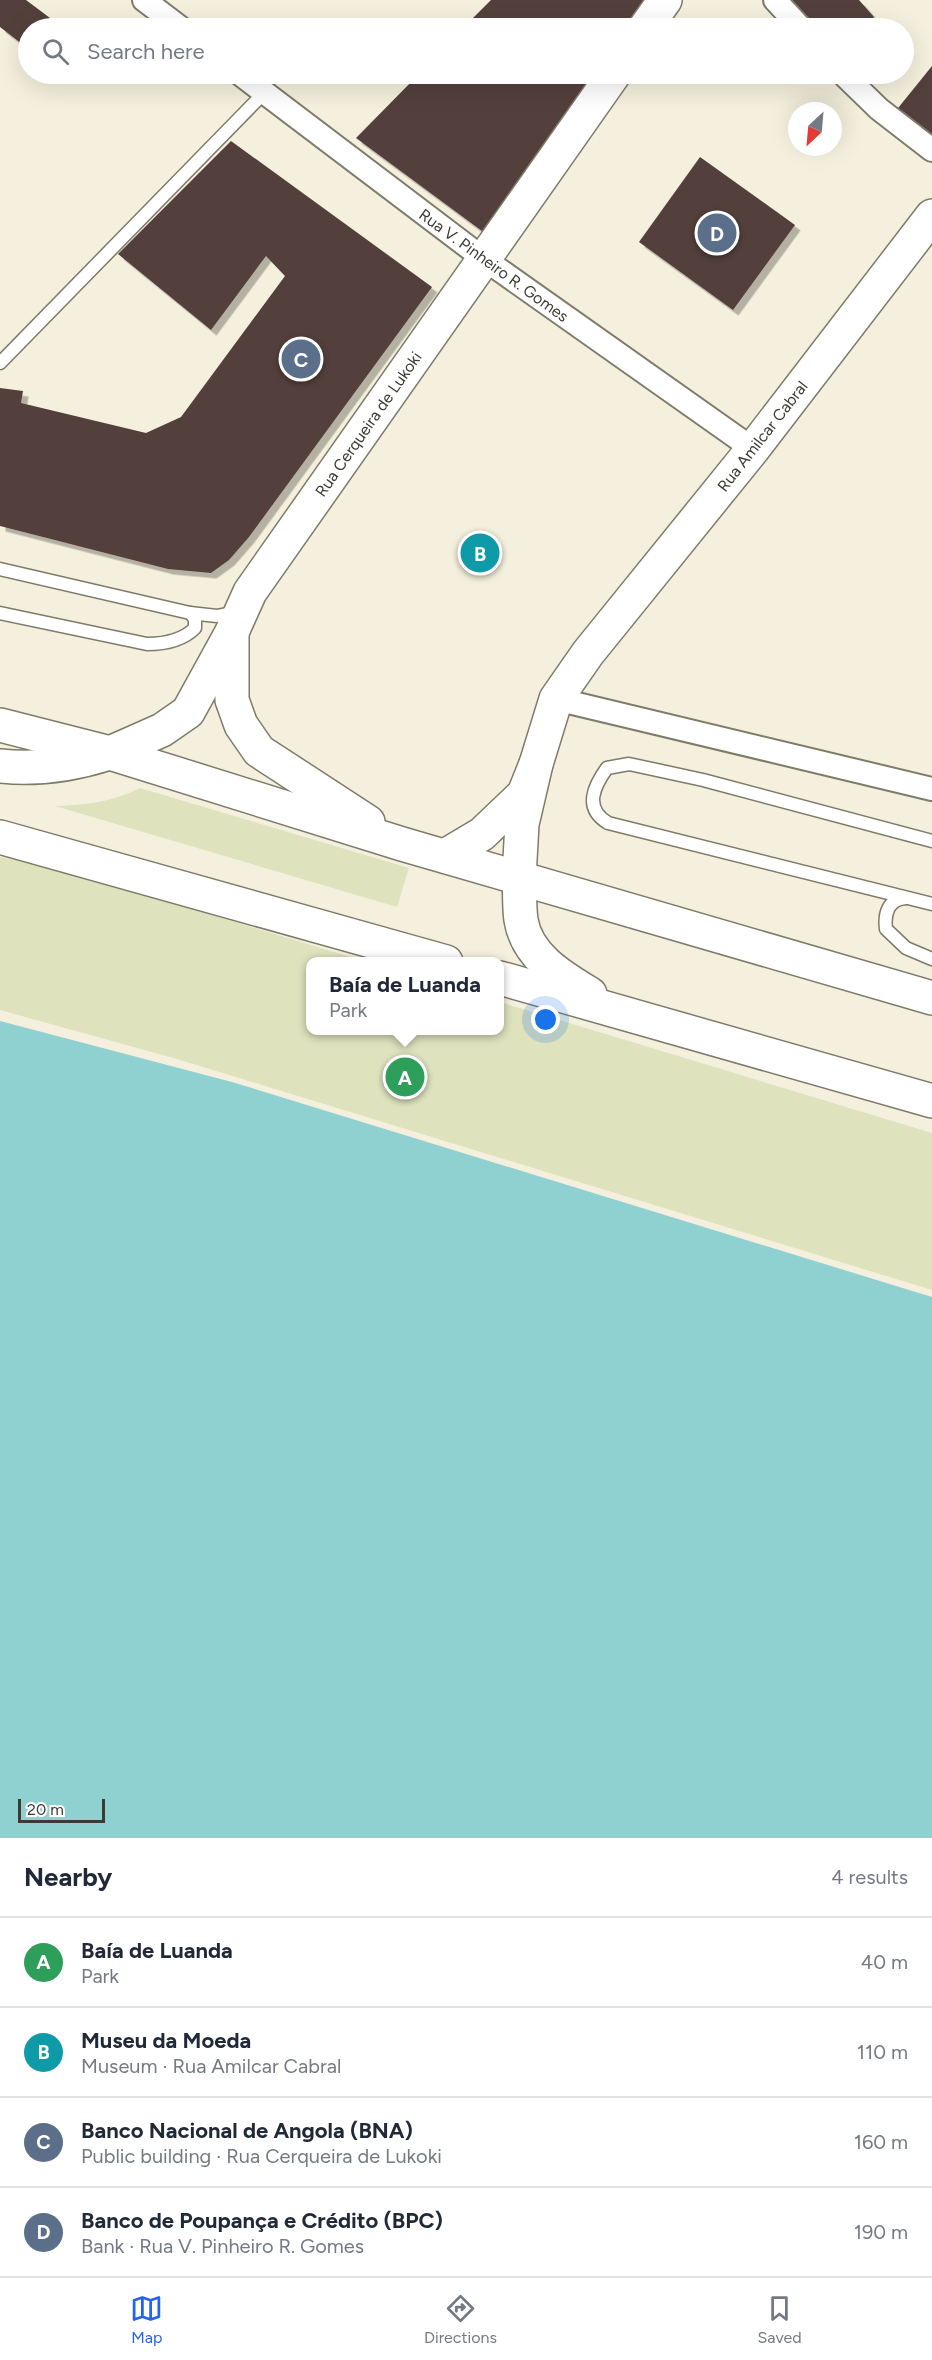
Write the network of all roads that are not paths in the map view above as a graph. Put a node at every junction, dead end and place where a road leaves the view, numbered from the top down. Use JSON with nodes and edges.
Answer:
{"nodes":[{"id":1,"x":144,"y":0,"type":"edge"},
{"id":2,"x":665,"y":0,"type":"edge"},
{"id":3,"x":775,"y":0,"type":"edge"},
{"id":4,"x":168,"y":18,"type":"edge"},
{"id":5,"x":652,"y":18,"type":"edge"},
{"id":6,"x":792,"y":18,"type":"edge"},
{"id":7,"x":254,"y":84,"type":"edge"},
{"id":8,"x":607,"y":84,"type":"edge"},
{"id":9,"x":854,"y":84,"type":"edge"},
{"id":10,"x":265,"y":92,"type":"junction"},
{"id":11,"x":932,"y":150,"type":"edge"},
{"id":12,"x":932,"y":216,"type":"edge"},
{"id":13,"x":484,"y":259,"type":"junction"},
{"id":14,"x":0,"y":363,"type":"edge"},
{"id":15,"x":753,"y":449,"type":"junction"},
{"id":16,"x":0,"y":569,"type":"edge"},
{"id":17,"x":250,"y":592,"type":"junction"},
{"id":18,"x":190,"y":612,"type":"junction"},
{"id":19,"x":0,"y":613,"type":"edge"},
{"id":20,"x":232,"y":632,"type":"junction"},
{"id":21,"x":556,"y":699,"type":"junction"},
{"id":22,"x":0,"y":725,"type":"edge"},
{"id":23,"x":110,"y":753,"type":"junction"},
{"id":24,"x":536,"y":764,"type":"junction"},
{"id":25,"x":0,"y":766,"type":"edge"},
{"id":26,"x":932,"y":789,"type":"edge"},
{"id":27,"x":0,"y":837,"type":"edge"},
{"id":28,"x":932,"y":841,"type":"edge"},
{"id":29,"x":402,"y":844,"type":"junction"},
{"id":30,"x":445,"y":856,"type":"junction"},
{"id":31,"x":519,"y":877,"type":"junction"},
{"id":32,"x":906,"y":898,"type":"junction"},
{"id":33,"x":932,"y":904,"type":"edge"},
{"id":34,"x":428,"y":957,"type":"edge"},
{"id":35,"x":932,"y":959,"type":"edge"},
{"id":36,"x":504,"y":979,"type":"edge"},
{"id":37,"x":932,"y":998,"type":"edge"},
{"id":38,"x":622,"y":1014,"type":"junction"},
{"id":39,"x":932,"y":1101,"type":"edge"}],
"edges":[{"from":1,"to":4,"type":"street"},
{"from":2,"to":5,"type":"main road"},
{"from":3,"to":6,"type":"street"},
{"from":7,"to":10,"type":"street","name":"Rua V. Pinheiro R. Gomes"},
{"from":8,"to":13,"type":"main road","name":"Rua Cerqueira de Lukoki"},
{"from":9,"to":11,"type":"street"},
{"from":10,"to":13,"type":"street","name":"Rua V. Pinheiro R. Gomes"},
{"from":10,"to":14,"type":"lane"},
{"from":12,"to":15,"type":"main road","name":"Rua Amilcar Cabral"},
{"from":13,"to":15,"type":"street","name":"Rua V. Pinheiro R. Gomes"},
{"from":13,"to":17,"type":"main road","name":"Rua Cerqueira de Lukoki"},
{"from":15,"to":21,"type":"main road","name":"Rua Amilcar Cabral"},
{"from":16,"to":18,"type":"lane"},
{"from":17,"to":18,"type":"lane"},
{"from":17,"to":20,"type":"main road","name":"Rua Cerqueira de Lukoki"},
{"from":18,"to":19,"type":"lane"},
{"from":20,"to":23,"type":"main road","name":"Rua Cerqueira de Lukoki"},
{"from":20,"to":29,"type":"main road"},
{"from":21,"to":24,"type":"main road","name":"Rua Amilcar Cabral"},
{"from":21,"to":26,"type":"street"},
{"from":22,"to":23,"type":"main road"},
{"from":23,"to":25,"type":"main road","name":"Rua Cerqueira de Lukoki"},
{"from":23,"to":29,"type":"main road"},
{"from":24,"to":30,"type":"main road"},
{"from":24,"to":31,"type":"main road"},
{"from":27,"to":34,"type":"main road"},
{"from":28,"to":32,"type":"lane"},
{"from":29,"to":30,"type":"main road"},
{"from":30,"to":31,"type":"main road"},
{"from":31,"to":37,"type":"main road"},
{"from":31,"to":38,"type":"main road"},
{"from":32,"to":33,"type":"lane"},
{"from":32,"to":35,"type":"lane"},
{"from":36,"to":38,"type":"main road"},
{"from":38,"to":39,"type":"main road"}]}
